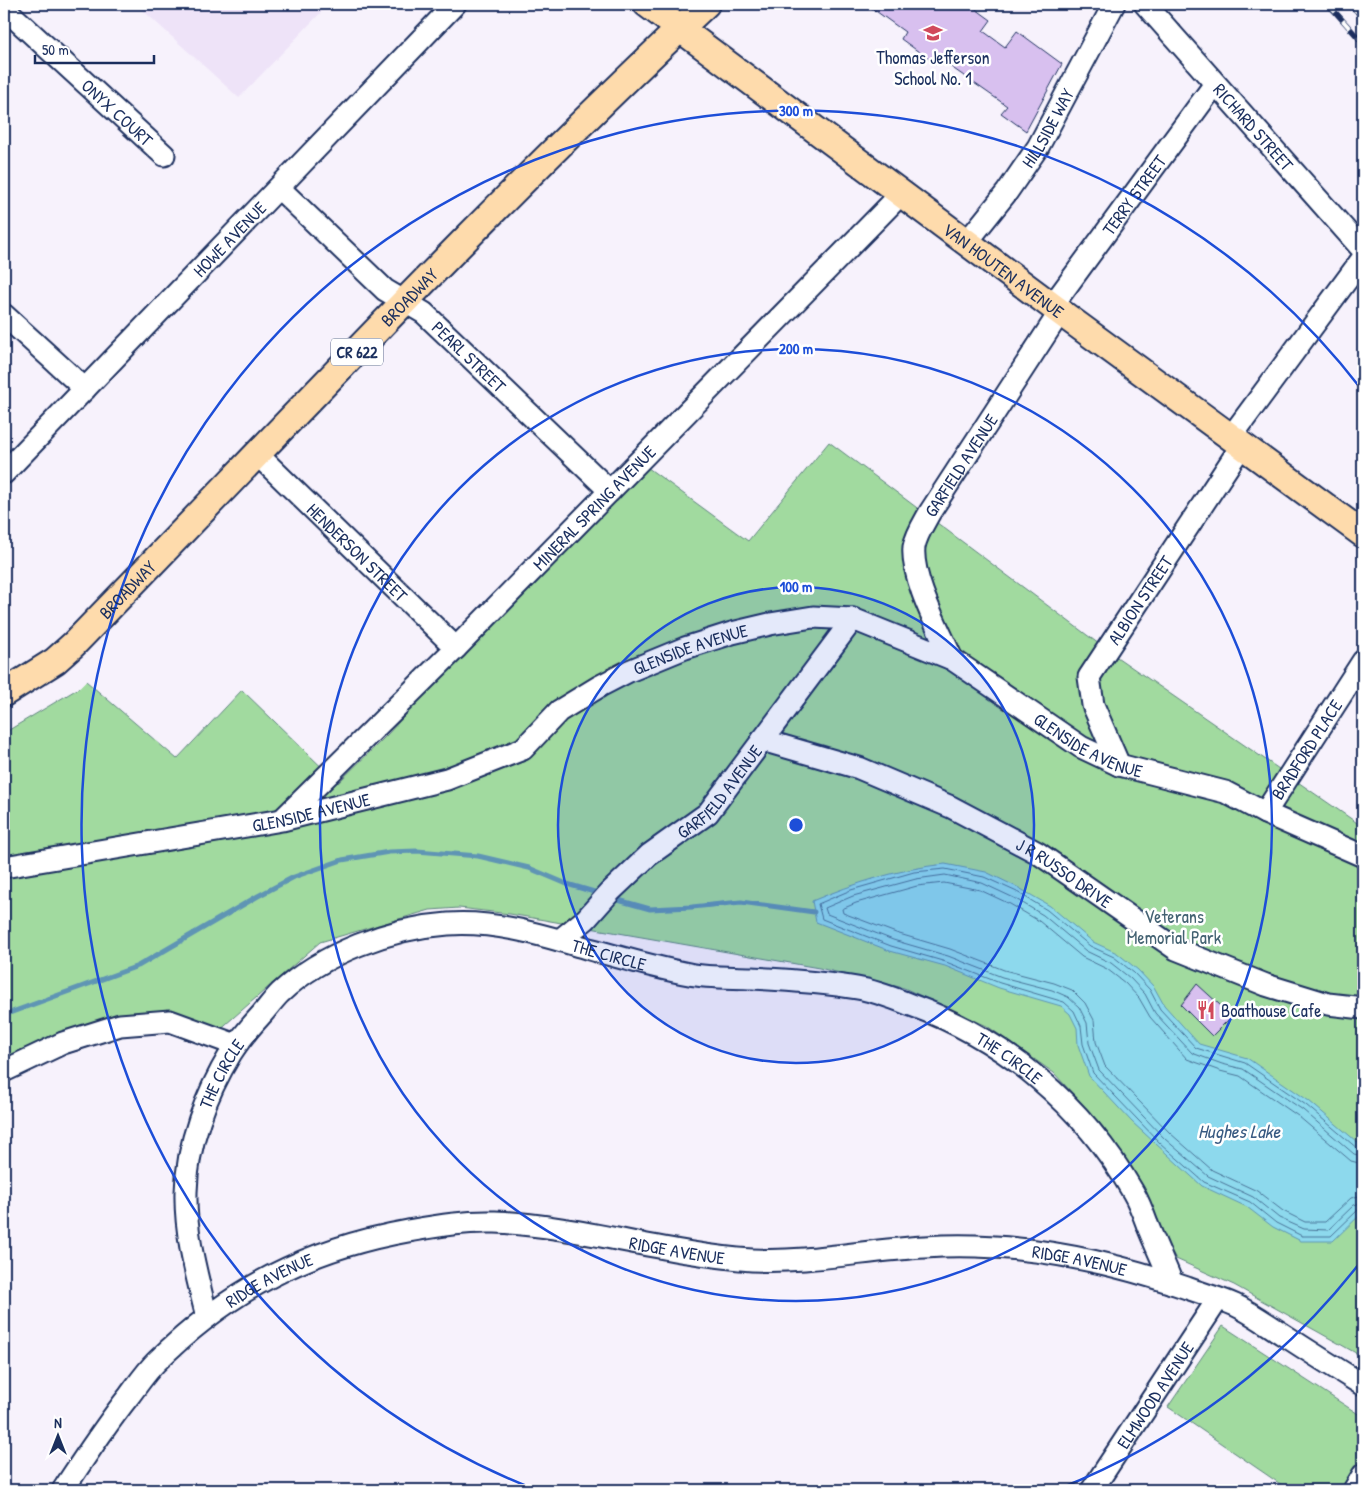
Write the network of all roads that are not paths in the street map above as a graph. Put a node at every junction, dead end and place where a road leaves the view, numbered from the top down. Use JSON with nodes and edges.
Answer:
{"nodes":[{"id":1,"x":455,"y":4,"type":"edge"},
{"id":2,"x":647,"y":4,"type":"edge"},
{"id":3,"x":706,"y":4,"type":"edge"},
{"id":4,"x":1114,"y":4,"type":"edge"},
{"id":5,"x":1145,"y":4,"type":"edge"},
{"id":6,"x":4,"y":8,"type":"edge"},
{"id":7,"x":680,"y":28,"type":"junction"},
{"id":8,"x":1215,"y":84,"type":"junction"},
{"id":9,"x":164,"y":155,"type":"dead end"},
{"id":10,"x":279,"y":188,"type":"junction"},
{"id":11,"x":902,"y":194,"type":"junction"},
{"id":12,"x":967,"y":242,"type":"junction"},
{"id":13,"x":1363,"y":250,"type":"edge"},
{"id":14,"x":1363,"y":258,"type":"edge"},
{"id":15,"x":405,"y":302,"type":"junction"},
{"id":16,"x":1056,"y":309,"type":"junction"},
{"id":17,"x":4,"y":315,"type":"edge"},
{"id":18,"x":85,"y":389,"type":"junction"},
{"id":19,"x":1236,"y":441,"type":"junction"},
{"id":20,"x":258,"y":455,"type":"junction"},
{"id":21,"x":4,"y":473,"type":"edge"},
{"id":22,"x":610,"y":491,"type":"junction"},
{"id":23,"x":1363,"y":534,"type":"edge"},
{"id":24,"x":853,"y":619,"type":"junction"},
{"id":25,"x":456,"y":648,"type":"junction"},
{"id":26,"x":952,"y":659,"type":"junction"},
{"id":27,"x":1363,"y":661,"type":"edge"},
{"id":28,"x":8,"y":684,"type":"edge"},
{"id":29,"x":762,"y":740,"type":"junction"},
{"id":30,"x":1119,"y":765,"type":"junction"},
{"id":31,"x":1265,"y":813,"type":"junction"},
{"id":32,"x":282,"y":820,"type":"junction"},
{"id":33,"x":1363,"y":856,"type":"edge"},
{"id":34,"x":4,"y":866,"type":"edge"},
{"id":35,"x":560,"y":940,"type":"junction"},
{"id":36,"x":1363,"y":1008,"type":"edge"},
{"id":37,"x":236,"y":1045,"type":"junction"},
{"id":38,"x":4,"y":1072,"type":"edge"},
{"id":39,"x":1172,"y":1283,"type":"junction"},
{"id":40,"x":1218,"y":1299,"type":"junction"},
{"id":41,"x":207,"y":1317,"type":"junction"},
{"id":42,"x":1363,"y":1385,"type":"edge"},
{"id":43,"x":1363,"y":1474,"type":"edge"},
{"id":44,"x":63,"y":1490,"type":"edge"},
{"id":45,"x":1092,"y":1490,"type":"edge"},
{"id":46,"x":1354,"y":1490,"type":"edge"}],
"edges":[{"from":1,"to":10,"type":"street","name":"HOWE AVENUE"},
{"from":2,"to":7,"type":"main road","name":"VAN HOUTEN AVENUE"},
{"from":3,"to":7,"type":"main road","name":"BROADWAY","number":"CR 622"},
{"from":4,"to":12,"type":"street","name":"HILLSIDE WAY"},
{"from":5,"to":8,"type":"street","name":"RICHARD STREET"},
{"from":6,"to":9,"type":"street","name":"ONYX COURT"},
{"from":7,"to":11,"type":"main road","name":"VAN HOUTEN AVENUE"},
{"from":7,"to":15,"type":"main road","name":"BROADWAY","number":"CR 622"},
{"from":8,"to":13,"type":"street","name":"RICHARD STREET"},
{"from":8,"to":16,"type":"street","name":"TERRY STREET"},
{"from":10,"to":15,"type":"street","name":"PEARL STREET"},
{"from":10,"to":18,"type":"street","name":"HOWE AVENUE"},
{"from":11,"to":12,"type":"main road","name":"VAN HOUTEN AVENUE"},
{"from":11,"to":22,"type":"street","name":"MINERAL SPRING AVENUE"},
{"from":12,"to":16,"type":"main road","name":"VAN HOUTEN AVENUE"},
{"from":14,"to":19,"type":"street","name":"ALBION STREET"},
{"from":15,"to":20,"type":"main road","name":"BROADWAY","number":"CR 622"},
{"from":15,"to":22,"type":"street","name":"PEARL STREET"},
{"from":16,"to":19,"type":"main road","name":"VAN HOUTEN AVENUE"},
{"from":16,"to":26,"type":"street","name":"GARFIELD AVENUE"},
{"from":17,"to":18,"type":"street"},
{"from":18,"to":21,"type":"street","name":"HOWE AVENUE"},
{"from":19,"to":23,"type":"main road","name":"VAN HOUTEN AVENUE"},
{"from":19,"to":30,"type":"street","name":"ALBION STREET"},
{"from":20,"to":25,"type":"street","name":"HENDERSON STREET"},
{"from":20,"to":28,"type":"main road","name":"BROADWAY","number":"CR 622"},
{"from":22,"to":25,"type":"street","name":"MINERAL SPRING AVENUE"},
{"from":24,"to":26,"type":"street","name":"GLENSIDE AVENUE"},
{"from":24,"to":29,"type":"street","name":"GARFIELD AVENUE"},
{"from":24,"to":32,"type":"street","name":"GLENSIDE AVENUE"},
{"from":25,"to":32,"type":"street","name":"MINERAL SPRING AVENUE"},
{"from":26,"to":30,"type":"street","name":"GLENSIDE AVENUE"},
{"from":27,"to":31,"type":"street","name":"BRADFORD PLACE"},
{"from":29,"to":35,"type":"street","name":"GARFIELD AVENUE"},
{"from":29,"to":36,"type":"street","name":"J R RUSSO DRIVE"},
{"from":30,"to":31,"type":"street","name":"GLENSIDE AVENUE"},
{"from":31,"to":33,"type":"street","name":"GLENSIDE AVENUE"},
{"from":32,"to":34,"type":"street","name":"GLENSIDE AVENUE"},
{"from":35,"to":37,"type":"street","name":"THE CIRCLE"},
{"from":35,"to":39,"type":"street","name":"THE CIRCLE"},
{"from":37,"to":38,"type":"street"},
{"from":37,"to":41,"type":"street","name":"THE CIRCLE"},
{"from":39,"to":40,"type":"street","name":"RIDGE AVENUE"},
{"from":39,"to":41,"type":"street","name":"RIDGE AVENUE"},
{"from":40,"to":42,"type":"street","name":"RIDGE AVENUE"},
{"from":40,"to":45,"type":"street","name":"ELMWOOD AVENUE"},
{"from":41,"to":44,"type":"street","name":"RIDGE AVENUE"},
{"from":43,"to":46,"type":"street"}]}
